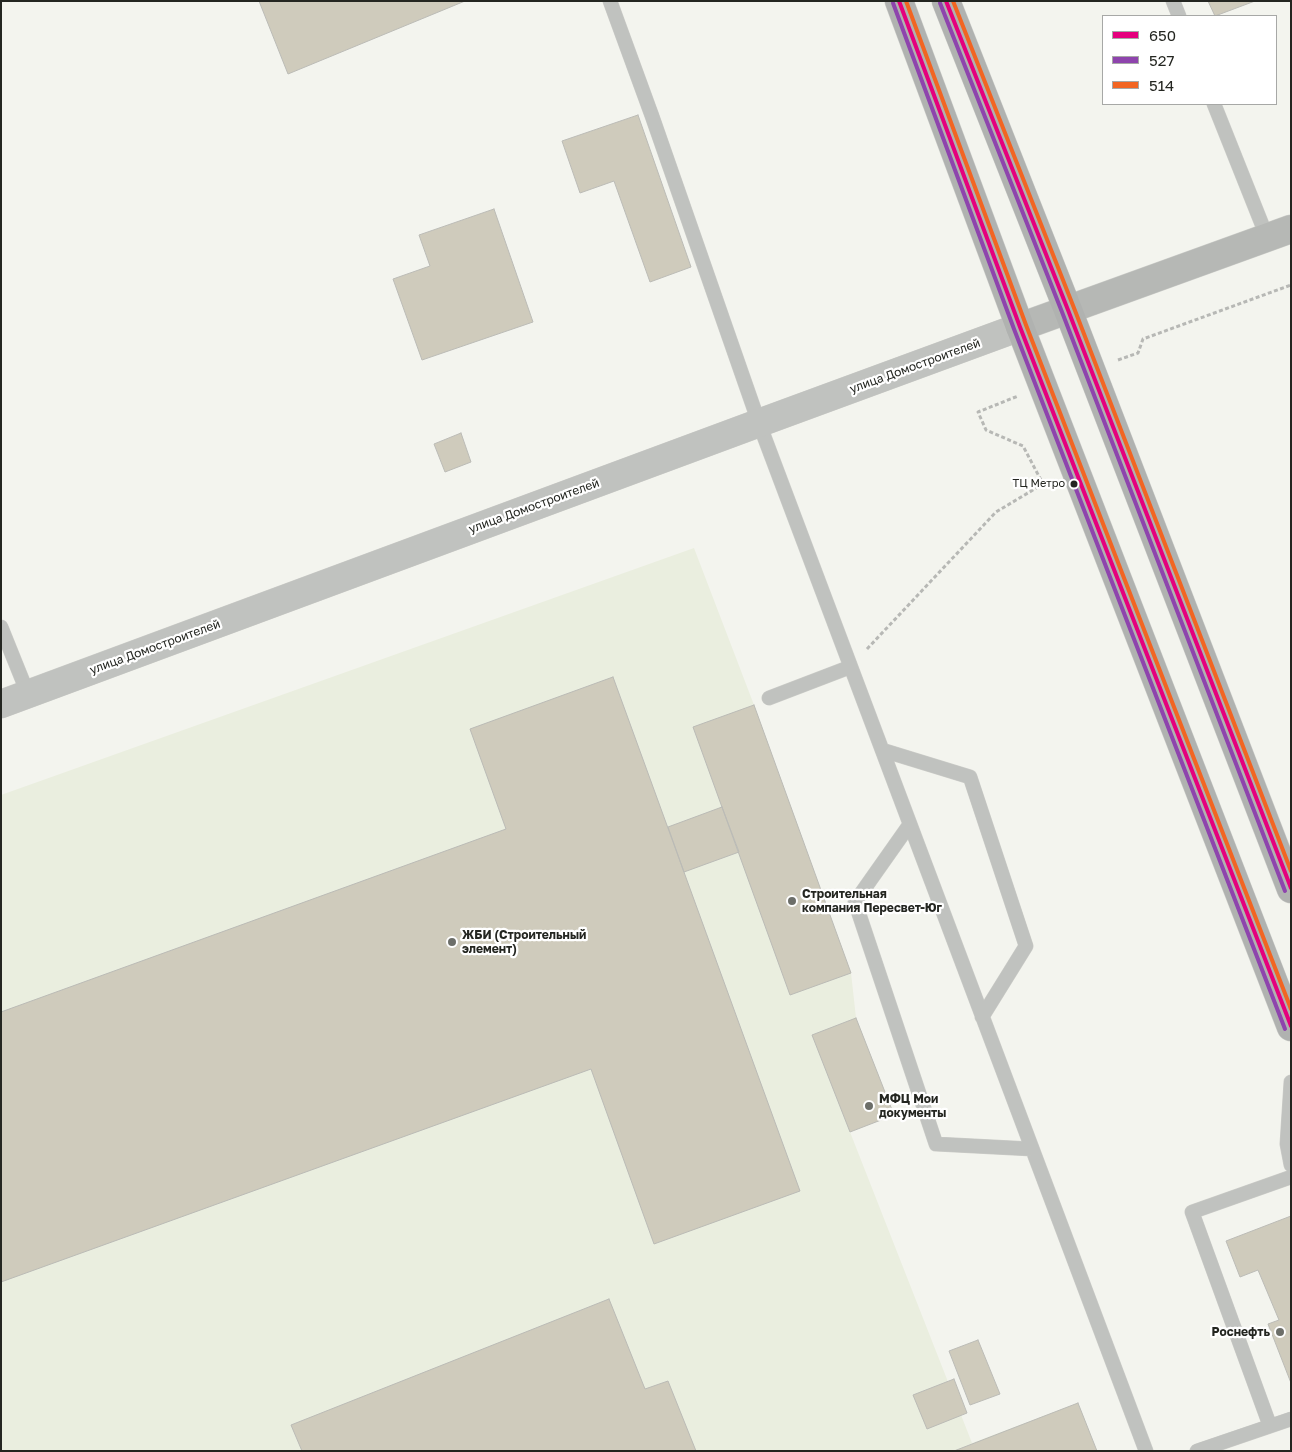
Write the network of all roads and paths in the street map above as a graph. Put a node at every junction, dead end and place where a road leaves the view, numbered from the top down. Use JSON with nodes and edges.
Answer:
{"nodes":[{"id":1,"x":610,"y":1,"type":"edge"},
{"id":2,"x":899,"y":1,"type":"edge"},
{"id":3,"x":946,"y":1,"type":"edge"},
{"id":4,"x":1173,"y":1,"type":"edge"},
{"id":5,"x":1179,"y":15,"type":"edge"},
{"id":6,"x":1215,"y":105,"type":"edge"},
{"id":7,"x":1279,"y":233,"type":"edge"},
{"id":8,"x":1291,"y":285,"type":"edge"},
{"id":9,"x":1068,"y":310,"type":"junction"},
{"id":10,"x":1020,"y":328,"type":"junction"},
{"id":11,"x":1091,"y":369,"type":"junction"},
{"id":12,"x":1044,"y":387,"type":"junction"},
{"id":13,"x":758,"y":423,"type":"junction"},
{"id":14,"x":1,"y":628,"type":"edge"},
{"id":15,"x":850,"y":667,"type":"junction"},
{"id":16,"x":28,"y":694,"type":"junction"},
{"id":17,"x":769,"y":698,"type":"dead end"},
{"id":18,"x":1,"y":704,"type":"edge"},
{"id":19,"x":882,"y":750,"type":"junction"},
{"id":20,"x":910,"y":824,"type":"junction"},
{"id":21,"x":1291,"y":889,"type":"edge"},
{"id":22,"x":982,"y":1017,"type":"junction"},
{"id":23,"x":1291,"y":1027,"type":"edge"},
{"id":24,"x":1291,"y":1082,"type":"edge"},
{"id":25,"x":1032,"y":1149,"type":"junction"},
{"id":26,"x":1291,"y":1165,"type":"edge"},
{"id":27,"x":1291,"y":1177,"type":"edge"},
{"id":28,"x":1291,"y":1419,"type":"edge"},
{"id":29,"x":1270,"y":1426,"type":"junction"},
{"id":30,"x":1146,"y":1451,"type":"edge"},
{"id":31,"x":1197,"y":1451,"type":"edge"}],
"edges":[{"from":1,"to":13,"type":"lane"},
{"from":2,"to":10,"type":"highway"},
{"from":3,"to":9,"type":"highway"},
{"from":4,"to":5,"type":"lane"},
{"from":6,"to":7,"type":"lane"},
{"from":7,"to":9,"type":"main road","name":"улица Домостроителей"},
{"from":8,"to":11,"type":"path"},
{"from":9,"to":10,"type":"main road","name":"улица Домостроителей"},
{"from":9,"to":11,"type":"highway"},
{"from":10,"to":12,"type":"highway"},
{"from":10,"to":13,"type":"street","name":"улица Домостроителей"},
{"from":11,"to":21,"type":"highway"},
{"from":12,"to":15,"type":"path"},
{"from":12,"to":23,"type":"highway"},
{"from":13,"to":15,"type":"lane"},
{"from":13,"to":16,"type":"street","name":"улица Домостроителей"},
{"from":14,"to":16,"type":"lane"},
{"from":15,"to":17,"type":"lane"},
{"from":15,"to":19,"type":"lane"},
{"from":16,"to":18,"type":"street","name":"улица Домостроителей"},
{"from":19,"to":20,"type":"lane"},
{"from":19,"to":22,"type":"lane"},
{"from":20,"to":22,"type":"lane"},
{"from":20,"to":25,"type":"lane"},
{"from":22,"to":25,"type":"lane"},
{"from":24,"to":26,"type":"lane"},
{"from":25,"to":30,"type":"lane"},
{"from":27,"to":29,"type":"lane"},
{"from":28,"to":29,"type":"lane"},
{"from":29,"to":31,"type":"lane"}]}
